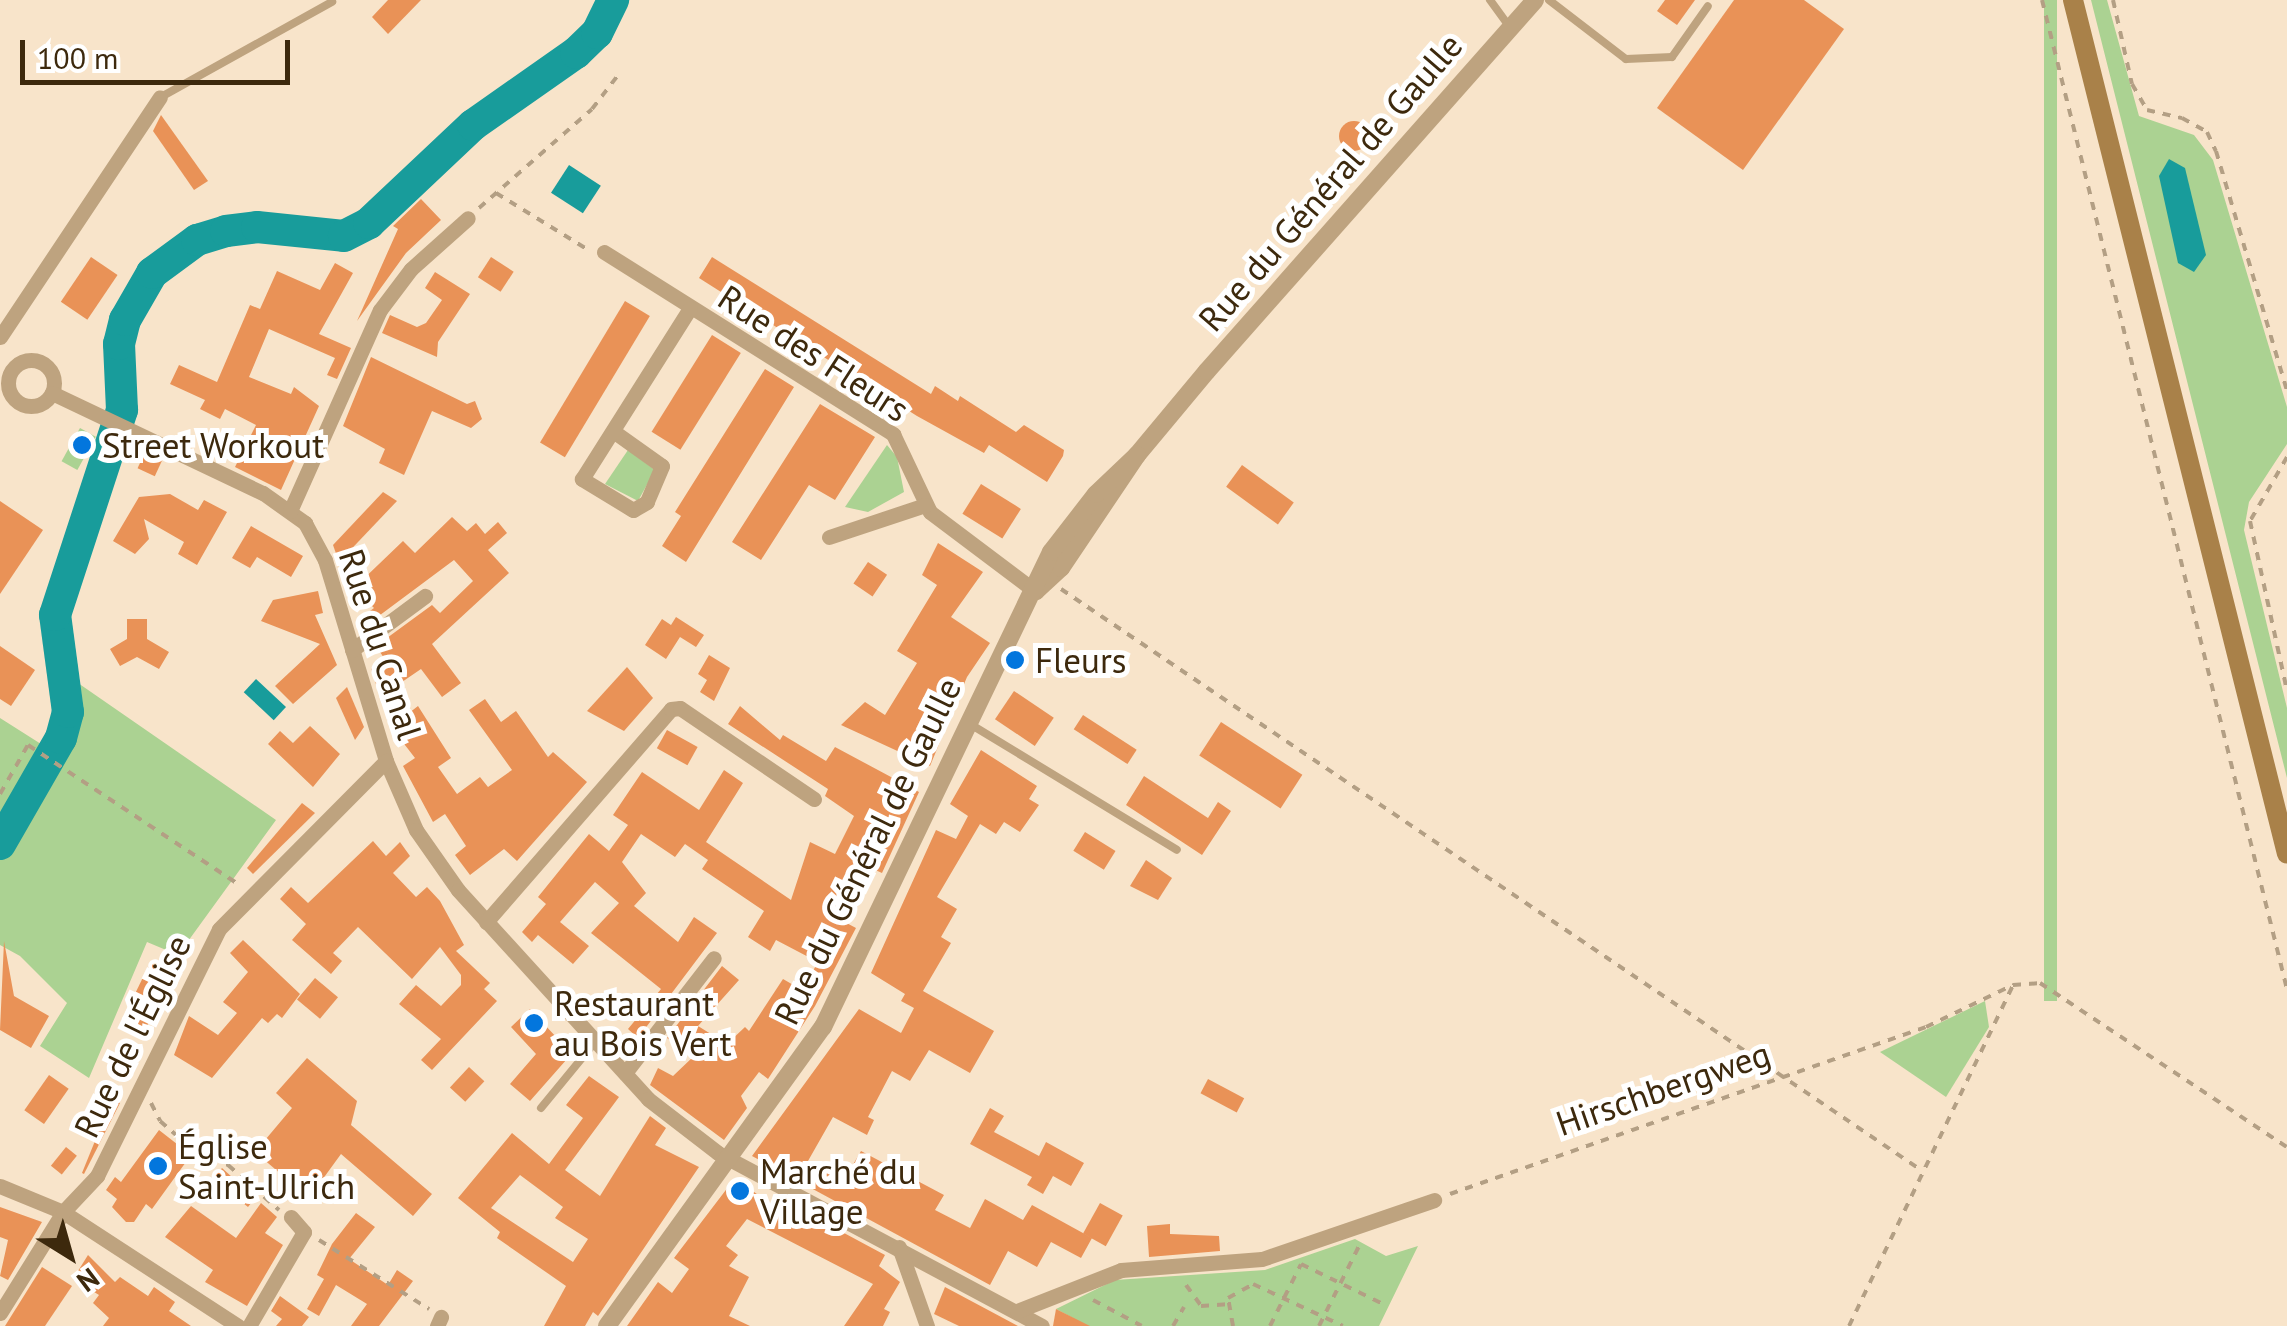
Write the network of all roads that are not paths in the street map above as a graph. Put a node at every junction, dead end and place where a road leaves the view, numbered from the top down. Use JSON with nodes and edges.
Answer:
{"nodes":[{"id":1,"x":1490,"y":0,"type":"edge"},
{"id":2,"x":1535,"y":0,"type":"edge"},
{"id":3,"x":1549,"y":0,"type":"edge"},
{"id":4,"x":2073,"y":0,"type":"edge"},
{"id":5,"x":332,"y":2,"type":"edge"},
{"id":6,"x":1708,"y":6,"type":"dead end"},
{"id":7,"x":1510,"y":28,"type":"junction"},
{"id":8,"x":160,"y":97,"type":"joint"},
{"id":9,"x":468,"y":218,"type":"road end"},
{"id":10,"x":604,"y":252,"type":"road end"},
{"id":11,"x":690,"y":308,"type":"junction"},
{"id":12,"x":0,"y":337,"type":"edge"},
{"id":13,"x":5,"y":365,"type":"edge"},
{"id":14,"x":52,"y":394,"type":"junction"},
{"id":15,"x":6,"y":400,"type":"edge"},
{"id":16,"x":613,"y":430,"type":"junction"},
{"id":17,"x":925,"y":505,"type":"junction"},
{"id":18,"x":290,"y":511,"type":"junction"},
{"id":19,"x":829,"y":536,"type":"dead end"},
{"id":20,"x":1049,"y":588,"type":"junction"},
{"id":21,"x":424,"y":596,"type":"dead end"},
{"id":22,"x":352,"y":650,"type":"junction"},
{"id":23,"x":970,"y":724,"type":"junction"},
{"id":24,"x":386,"y":761,"type":"junction"},
{"id":25,"x":814,"y":799,"type":"dead end"},
{"id":26,"x":1177,"y":850,"type":"dead end"},
{"id":27,"x":2287,"y":854,"type":"edge"},
{"id":28,"x":486,"y":922,"type":"junction"},
{"id":29,"x":714,"y":958,"type":"dead end"},
{"id":30,"x":596,"y":1041,"type":"junction"},
{"id":31,"x":625,"y":1073,"type":"junction"},
{"id":32,"x":541,"y":1108,"type":"dead end"},
{"id":33,"x":732,"y":1160,"type":"junction"},
{"id":34,"x":0,"y":1186,"type":"edge"},
{"id":35,"x":1434,"y":1200,"type":"road end"},
{"id":36,"x":63,"y":1212,"type":"junction"},
{"id":37,"x":291,"y":1217,"type":"road end"},
{"id":38,"x":899,"y":1248,"type":"junction"},
{"id":39,"x":1016,"y":1311,"type":"junction"},
{"id":40,"x":0,"y":1313,"type":"edge"},
{"id":41,"x":238,"y":1326,"type":"edge"},
{"id":42,"x":249,"y":1326,"type":"edge"},
{"id":43,"x":607,"y":1326,"type":"edge"},
{"id":44,"x":926,"y":1326,"type":"edge"},
{"id":45,"x":1042,"y":1326,"type":"edge"}],
"edges":[{"from":1,"to":7,"type":"lane"},
{"from":2,"to":7,"type":"street","name":"Rue du Général de Gaulle"},
{"from":3,"to":6,"type":"lane"},
{"from":4,"to":27,"type":"main road"},
{"from":5,"to":8,"type":"lane"},
{"from":7,"to":20,"type":"street","name":"Rue du Général de Gaulle"},
{"from":8,"to":12,"type":"street"},
{"from":9,"to":18,"type":"street"},
{"from":10,"to":11,"type":"street","name":"Rue des Fleurs"},
{"from":11,"to":16,"type":"street","name":"Rue des Fleurs"},
{"from":11,"to":17,"type":"street","name":"Rue des Fleurs"},
{"from":13,"to":14,"type":"street"},
{"from":13,"to":15,"type":"street"},
{"from":14,"to":15,"type":"street"},
{"from":14,"to":18,"type":"street","name":"Rue du Canal"},
{"from":16,"to":16,"type":"street","name":"Rue des Fleurs"},
{"from":17,"to":19,"type":"street"},
{"from":17,"to":20,"type":"street","name":"Rue des Fleurs"},
{"from":18,"to":22,"type":"street","name":"Rue du Canal"},
{"from":20,"to":23,"type":"street","name":"Rue du Général de Gaulle"},
{"from":21,"to":22,"type":"street"},
{"from":22,"to":24,"type":"street","name":"Rue du Canal"},
{"from":23,"to":26,"type":"lane"},
{"from":23,"to":33,"type":"street","name":"Rue du Général de Gaulle"},
{"from":24,"to":28,"type":"street","name":"Rue du Canal"},
{"from":24,"to":36,"type":"street","name":"Rue de l'Église"},
{"from":25,"to":28,"type":"street"},
{"from":28,"to":30,"type":"street","name":"Rue du Canal"},
{"from":29,"to":31,"type":"street"},
{"from":30,"to":31,"type":"street","name":"Rue du Canal"},
{"from":30,"to":32,"type":"lane"},
{"from":31,"to":33,"type":"street","name":"Rue du Canal"},
{"from":33,"to":38,"type":"street","name":"Rue du Canal"},
{"from":33,"to":43,"type":"street","name":"Rue du Général de Gaulle"},
{"from":34,"to":36,"type":"street"},
{"from":35,"to":39,"type":"street"},
{"from":36,"to":40,"type":"street","name":"Rue de l'Église"},
{"from":36,"to":41,"type":"street"},
{"from":37,"to":42,"type":"street"},
{"from":38,"to":39,"type":"street","name":"Rue du Canal"},
{"from":38,"to":44,"type":"street"},
{"from":39,"to":45,"type":"street","name":"Rue du Canal"}]}
